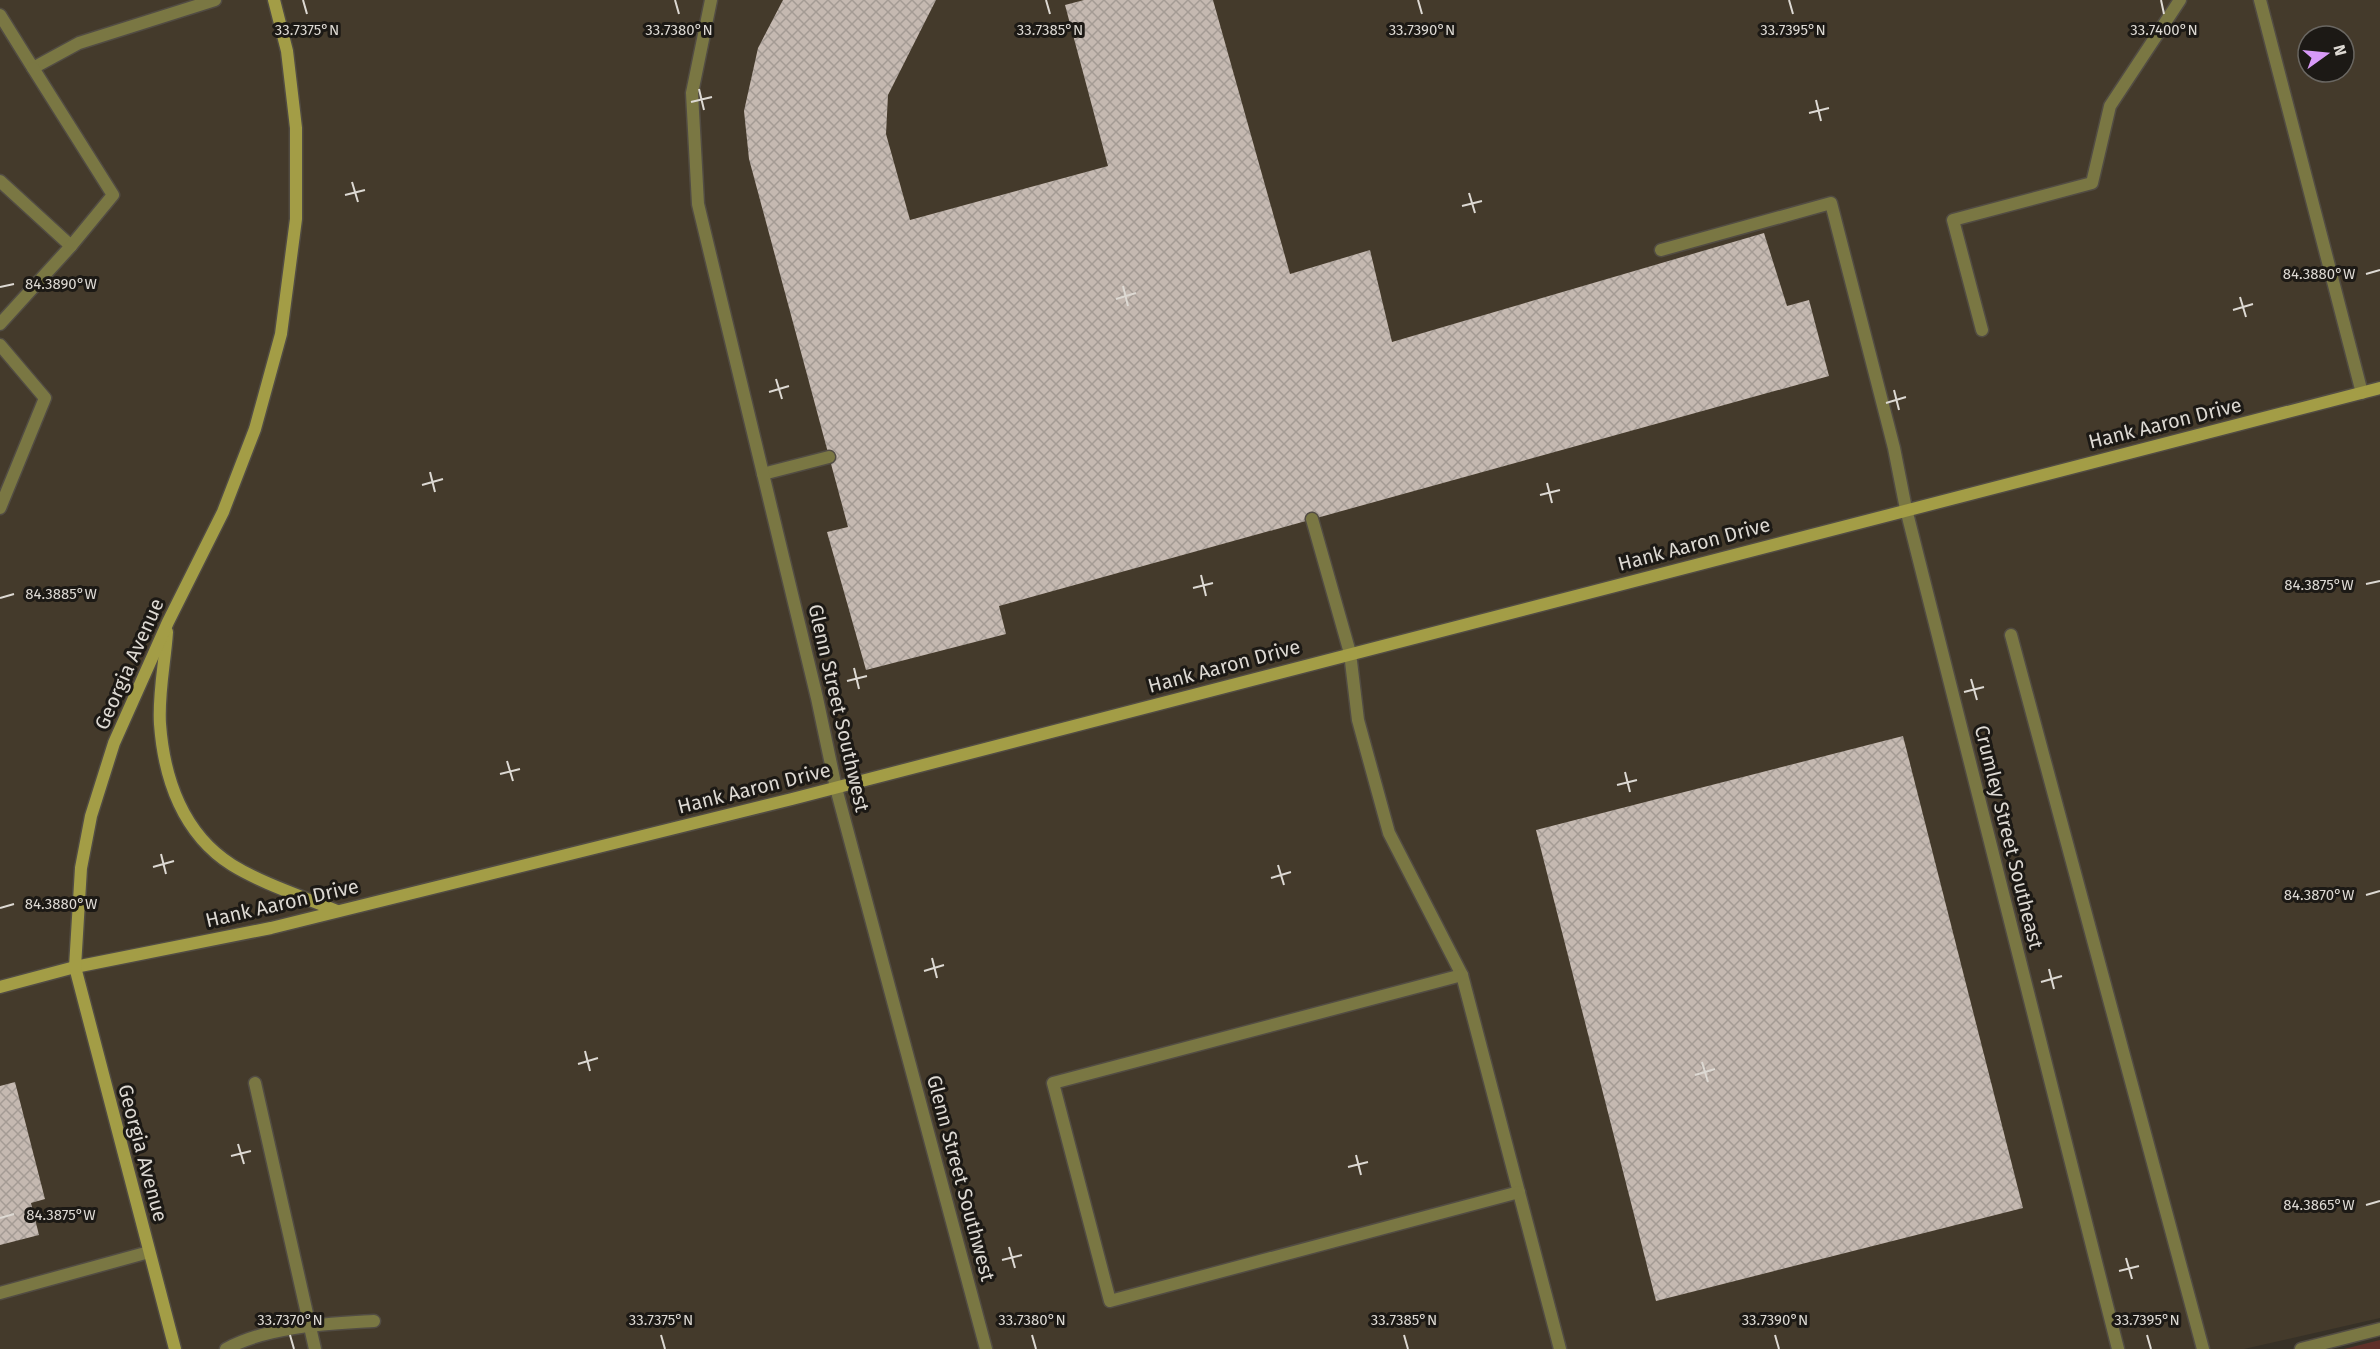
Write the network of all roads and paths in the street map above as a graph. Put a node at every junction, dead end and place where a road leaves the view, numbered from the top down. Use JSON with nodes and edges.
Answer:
{"nodes":[{"id":1,"x":215,"y":0,"type":"edge"},
{"id":2,"x":274,"y":0,"type":"edge"},
{"id":3,"x":711,"y":0,"type":"edge"},
{"id":4,"x":2180,"y":0,"type":"edge"},
{"id":5,"x":2260,"y":0,"type":"edge"},
{"id":6,"x":0,"y":15,"type":"edge"},
{"id":7,"x":33,"y":68,"type":"junction"},
{"id":8,"x":0,"y":181,"type":"edge"},
{"id":9,"x":72,"y":246,"type":"junction"},
{"id":10,"x":1661,"y":250,"type":"dead end"},
{"id":11,"x":0,"y":324,"type":"edge"},
{"id":12,"x":1982,"y":330,"type":"dead end"},
{"id":13,"x":0,"y":345,"type":"edge"},
{"id":14,"x":2380,"y":388,"type":"edge"},
{"id":15,"x":2362,"y":393,"type":"junction"},
{"id":16,"x":829,"y":457,"type":"dead end"},
{"id":17,"x":763,"y":474,"type":"junction"},
{"id":18,"x":0,"y":508,"type":"edge"},
{"id":19,"x":1906,"y":509,"type":"junction"},
{"id":20,"x":1312,"y":519,"type":"dead end"},
{"id":21,"x":168,"y":622,"type":"junction"},
{"id":22,"x":2011,"y":635,"type":"dead end"},
{"id":23,"x":1350,"y":653,"type":"junction"},
{"id":24,"x":836,"y":788,"type":"junction"},
{"id":25,"x":338,"y":911,"type":"junction"},
{"id":26,"x":75,"y":968,"type":"junction"},
{"id":27,"x":1462,"y":975,"type":"junction"},
{"id":28,"x":0,"y":987,"type":"edge"},
{"id":29,"x":255,"y":1083,"type":"dead end"},
{"id":30,"x":1519,"y":1192,"type":"junction"},
{"id":31,"x":149,"y":1252,"type":"junction"},
{"id":32,"x":0,"y":1293,"type":"edge"},
{"id":33,"x":374,"y":1321,"type":"dead end"},
{"id":34,"x":309,"y":1325,"type":"junction"},
{"id":35,"x":2380,"y":1329,"type":"edge"},
{"id":36,"x":175,"y":1349,"type":"edge"},
{"id":37,"x":226,"y":1349,"type":"edge"},
{"id":38,"x":315,"y":1349,"type":"edge"},
{"id":39,"x":986,"y":1349,"type":"edge"},
{"id":40,"x":1560,"y":1349,"type":"edge"},
{"id":41,"x":2118,"y":1349,"type":"edge"},
{"id":42,"x":2203,"y":1349,"type":"edge"},
{"id":43,"x":2301,"y":1349,"type":"edge"}],
"edges":[{"from":1,"to":7,"type":"street"},
{"from":2,"to":21,"type":"main road","name":"Georgia Avenue"},
{"from":3,"to":17,"type":"street","name":"Glenn Street Southwest"},
{"from":4,"to":12,"type":"street"},
{"from":5,"to":15,"type":"street"},
{"from":6,"to":7,"type":"street"},
{"from":7,"to":9,"type":"street"},
{"from":8,"to":9,"type":"street"},
{"from":9,"to":11,"type":"street"},
{"from":10,"to":19,"type":"street","name":"Crumley Street Southeast"},
{"from":13,"to":18,"type":"street"},
{"from":14,"to":15,"type":"main road","name":"Hank Aaron Drive"},
{"from":15,"to":19,"type":"main road","name":"Hank Aaron Drive"},
{"from":16,"to":17,"type":"street"},
{"from":17,"to":24,"type":"street","name":"Glenn Street Southwest"},
{"from":19,"to":23,"type":"main road","name":"Hank Aaron Drive"},
{"from":19,"to":41,"type":"street","name":"Crumley Street Southeast"},
{"from":20,"to":23,"type":"street"},
{"from":21,"to":25,"type":"main road"},
{"from":21,"to":26,"type":"main road","name":"Georgia Avenue"},
{"from":22,"to":42,"type":"street"},
{"from":23,"to":24,"type":"main road","name":"Hank Aaron Drive"},
{"from":23,"to":27,"type":"street"},
{"from":24,"to":25,"type":"main road","name":"Hank Aaron Drive"},
{"from":24,"to":39,"type":"street","name":"Glenn Street Southwest"},
{"from":25,"to":26,"type":"main road","name":"Hank Aaron Drive"},
{"from":26,"to":28,"type":"main road","name":"Hank Aaron Drive"},
{"from":26,"to":31,"type":"main road","name":"Georgia Avenue"},
{"from":27,"to":30,"type":"street"},
{"from":27,"to":30,"type":"street"},
{"from":29,"to":34,"type":"street"},
{"from":30,"to":40,"type":"street"},
{"from":31,"to":32,"type":"street"},
{"from":31,"to":36,"type":"main road","name":"Georgia Avenue"},
{"from":33,"to":34,"type":"street"},
{"from":34,"to":37,"type":"street"},
{"from":34,"to":38,"type":"street"},
{"from":35,"to":43,"type":"street"}]}
